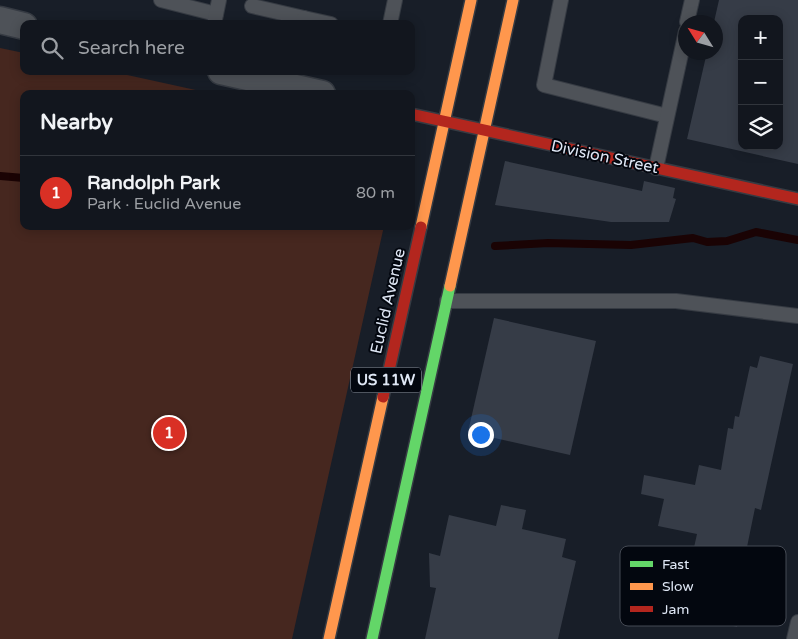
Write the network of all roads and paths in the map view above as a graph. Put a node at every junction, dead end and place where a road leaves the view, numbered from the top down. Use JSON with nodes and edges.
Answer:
{"nodes":[{"id":1,"x":161,"y":0,"type":"edge"},
{"id":2,"x":218,"y":0,"type":"edge"},
{"id":3,"x":395,"y":0,"type":"edge"},
{"id":4,"x":471,"y":0,"type":"edge"},
{"id":5,"x":513,"y":0,"type":"edge"},
{"id":6,"x":561,"y":0,"type":"edge"},
{"id":7,"x":692,"y":0,"type":"edge"},
{"id":8,"x":252,"y":6,"type":"dead end"},
{"id":9,"x":689,"y":15,"type":"edge"},
{"id":10,"x":215,"y":19,"type":"edge"},
{"id":11,"x":0,"y":20,"type":"edge"},
{"id":12,"x":301,"y":20,"type":"edge"},
{"id":13,"x":391,"y":20,"type":"edge"},
{"id":14,"x":20,"y":25,"type":"edge"},
{"id":15,"x":680,"y":60,"type":"edge"},
{"id":16,"x":256,"y":75,"type":"edge"},
{"id":17,"x":292,"y":79,"type":"edge"},
{"id":18,"x":314,"y":90,"type":"edge"},
{"id":19,"x":415,"y":115,"type":"edge"},
{"id":20,"x":667,"y":116,"type":"junction"},
{"id":21,"x":444,"y":122,"type":"junction"},
{"id":22,"x":484,"y":130,"type":"junction"},
{"id":23,"x":656,"y":168,"type":"junction"},
{"id":24,"x":798,"y":199,"type":"edge"},
{"id":25,"x":447,"y":301,"type":"junction"},
{"id":26,"x":798,"y":316,"type":"edge"},
{"id":27,"x":798,"y":622,"type":"edge"},
{"id":28,"x":329,"y":639,"type":"edge"},
{"id":29,"x":372,"y":639,"type":"edge"},
{"id":30,"x":794,"y":639,"type":"edge"}],
"edges":[{"from":1,"to":10,"type":"lane"},
{"from":2,"to":10,"type":"lane"},
{"from":3,"to":13,"type":"lane"},
{"from":4,"to":21,"type":"main road","name":"Euclid Avenue","number":"US 11W"},
{"from":5,"to":22,"type":"main road","number":"US 11W"},
{"from":6,"to":20,"type":"lane"},
{"from":7,"to":9,"type":"lane"},
{"from":8,"to":12,"type":"lane"},
{"from":11,"to":14,"type":"street"},
{"from":15,"to":20,"type":"lane"},
{"from":16,"to":17,"type":"street"},
{"from":17,"to":18,"type":"street"},
{"from":19,"to":21,"type":"main road","name":"Division Street"},
{"from":20,"to":23,"type":"lane"},
{"from":21,"to":22,"type":"main road","name":"Division Street"},
{"from":21,"to":28,"type":"main road","name":"Euclid Avenue","number":"US 11W"},
{"from":22,"to":23,"type":"main road","name":"Division Street"},
{"from":22,"to":25,"type":"main road","number":"US 11W"},
{"from":23,"to":24,"type":"main road","name":"Division Street"},
{"from":25,"to":26,"type":"lane"},
{"from":25,"to":29,"type":"main road","number":"US 11W"},
{"from":27,"to":30,"type":"lane"}]}
